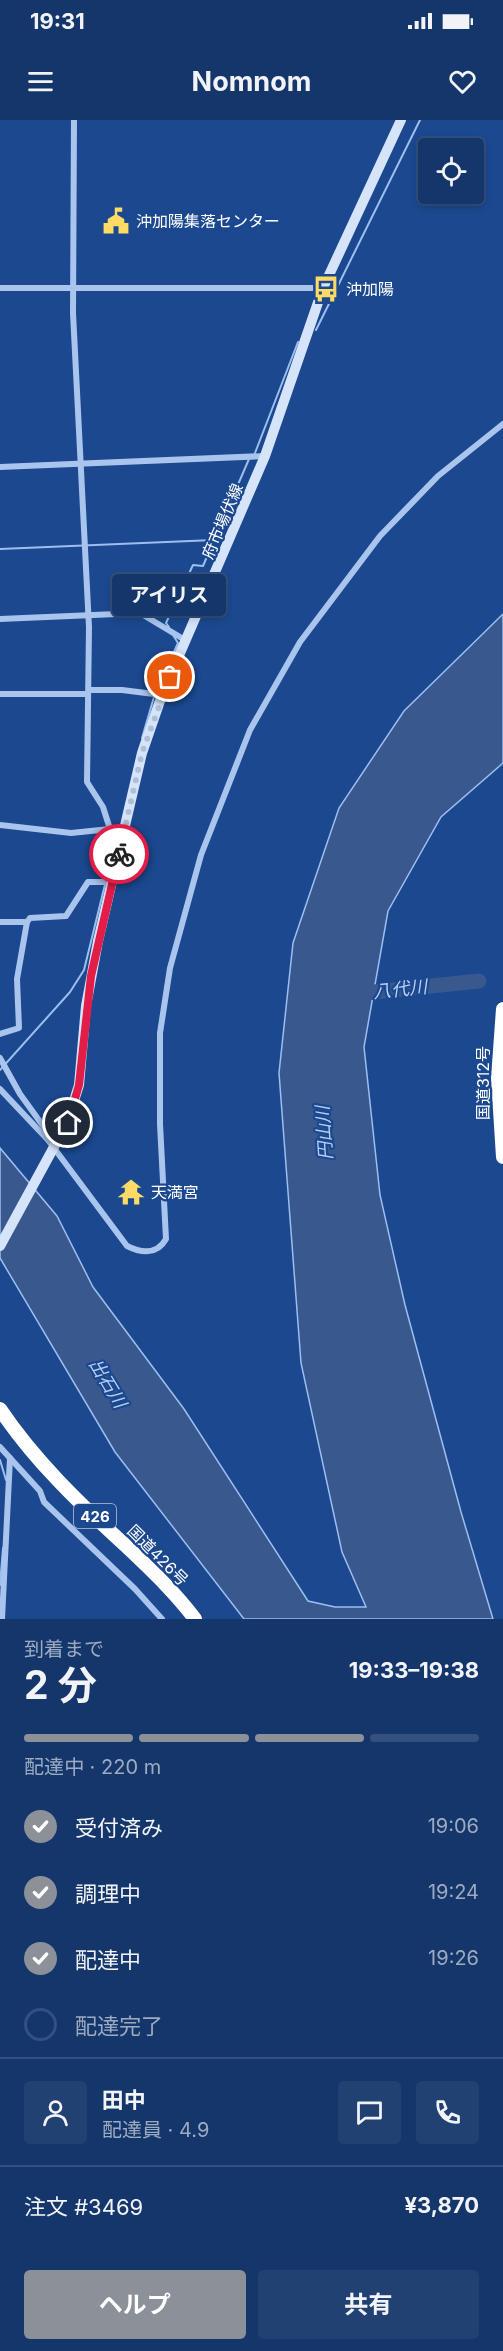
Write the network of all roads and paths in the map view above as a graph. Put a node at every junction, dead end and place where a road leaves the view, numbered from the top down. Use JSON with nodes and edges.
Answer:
{"nodes":[{"id":1,"x":74,"y":120,"type":"edge"},
{"id":2,"x":401,"y":120,"type":"edge"},
{"id":3,"x":73,"y":287,"type":"junction"},
{"id":4,"x":0,"y":288,"type":"edge"},
{"id":5,"x":323,"y":288,"type":"junction"},
{"id":6,"x":503,"y":424,"type":"edge"},
{"id":7,"x":265,"y":456,"type":"junction"},
{"id":8,"x":80,"y":464,"type":"junction"},
{"id":9,"x":0,"y":467,"type":"edge"},
{"id":10,"x":88,"y":614,"type":"junction"},
{"id":11,"x":0,"y":619,"type":"edge"},
{"id":12,"x":185,"y":640,"type":"junction"},
{"id":13,"x":88,"y":692,"type":"junction"},
{"id":14,"x":0,"y":694,"type":"edge"},
{"id":15,"x":162,"y":695,"type":"junction"},
{"id":16,"x":0,"y":825,"type":"edge"},
{"id":17,"x":110,"y":829,"type":"junction"},
{"id":18,"x":124,"y":832,"type":"junction"},
{"id":19,"x":112,"y":882,"type":"junction"},
{"id":20,"x":0,"y":922,"type":"edge"},
{"id":21,"x":27,"y":922,"type":"junction"},
{"id":22,"x":503,"y":1009,"type":"edge"},
{"id":23,"x":0,"y":1034,"type":"edge"},
{"id":24,"x":0,"y":1058,"type":"edge"},
{"id":25,"x":0,"y":1089,"type":"edge"},
{"id":26,"x":50,"y":1149,"type":"junction"},
{"id":27,"x":503,"y":1157,"type":"edge"},
{"id":28,"x":0,"y":1246,"type":"edge"},
{"id":29,"x":0,"y":1410,"type":"edge"},
{"id":30,"x":0,"y":1447,"type":"edge"},
{"id":31,"x":10,"y":1457,"type":"junction"},
{"id":32,"x":2,"y":1619,"type":"edge"},
{"id":33,"x":162,"y":1619,"type":"edge"},
{"id":34,"x":195,"y":1619,"type":"edge"}],
"edges":[{"from":1,"to":3,"type":"street"},
{"from":2,"to":5,"type":"main road","name":"府市場伏線"},
{"from":3,"to":4,"type":"street"},
{"from":3,"to":5,"type":"street"},
{"from":3,"to":8,"type":"street"},
{"from":5,"to":7,"type":"main road","name":"府市場伏線"},
{"from":6,"to":26,"type":"street"},
{"from":7,"to":8,"type":"street"},
{"from":7,"to":12,"type":"main road","name":"府市場伏線"},
{"from":8,"to":9,"type":"street"},
{"from":8,"to":10,"type":"street"},
{"from":10,"to":11,"type":"street"},
{"from":10,"to":12,"type":"street"},
{"from":10,"to":13,"type":"street"},
{"from":12,"to":15,"type":"main road","name":"府市場伏線"},
{"from":13,"to":14,"type":"street"},
{"from":13,"to":15,"type":"street"},
{"from":13,"to":17,"type":"street"},
{"from":15,"to":18,"type":"main road","name":"府市場伏線"},
{"from":16,"to":17,"type":"street"},
{"from":17,"to":18,"type":"street"},
{"from":18,"to":19,"type":"main road","name":"府市場伏線"},
{"from":19,"to":21,"type":"street"},
{"from":19,"to":26,"type":"main road","name":"府市場伏線"},
{"from":20,"to":21,"type":"street"},
{"from":21,"to":23,"type":"street"},
{"from":22,"to":27,"type":"highway","name":"国道312号"},
{"from":24,"to":26,"type":"street"},
{"from":25,"to":26,"type":"street"},
{"from":26,"to":28,"type":"main road","name":"府市場伏線"},
{"from":29,"to":34,"type":"highway","name":"国道426号","number":"426"},
{"from":30,"to":31,"type":"street"},
{"from":31,"to":32,"type":"street"},
{"from":31,"to":33,"type":"street"}]}
